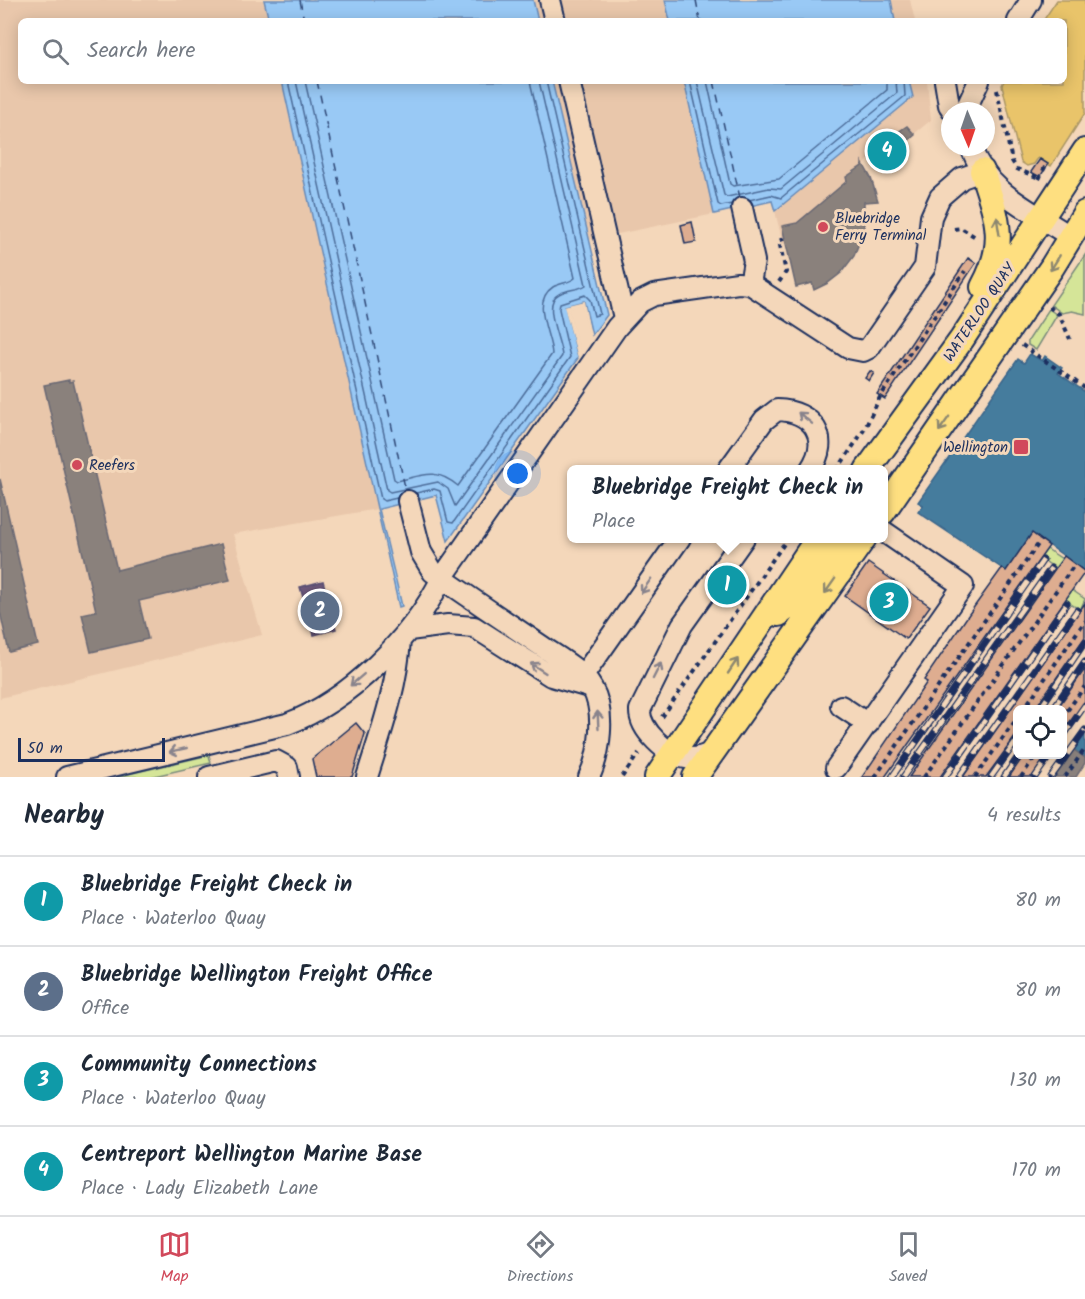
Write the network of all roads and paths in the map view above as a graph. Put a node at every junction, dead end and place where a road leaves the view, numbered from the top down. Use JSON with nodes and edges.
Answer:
{"nodes":[{"id":1,"x":550,"y":0,"type":"edge"},
{"id":2,"x":1031,"y":0,"type":"edge"},
{"id":3,"x":554,"y":18,"type":"edge"},
{"id":4,"x":1020,"y":18,"type":"edge"},
{"id":5,"x":570,"y":84,"type":"edge"},
{"id":6,"x":945,"y":84,"type":"edge"},
{"id":7,"x":987,"y":84,"type":"edge"},
{"id":8,"x":989,"y":84,"type":"edge"},
{"id":9,"x":948,"y":102,"type":"edge"},
{"id":10,"x":972,"y":102,"type":"edge"},
{"id":11,"x":1085,"y":151,"type":"edge"},
{"id":12,"x":975,"y":156,"type":"edge"},
{"id":13,"x":1047,"y":163,"type":"dead end"},
{"id":14,"x":982,"y":171,"type":"junction"},
{"id":15,"x":1078,"y":176,"type":"edge"},
{"id":16,"x":742,"y":208,"type":"dead end"},
{"id":17,"x":1085,"y":213,"type":"edge"},
{"id":18,"x":1043,"y":218,"type":"junction"},
{"id":19,"x":954,"y":229,"type":"dead end"},
{"id":20,"x":1071,"y":237,"type":"junction"},
{"id":21,"x":785,"y":238,"type":"dead end"},
{"id":22,"x":981,"y":240,"type":"dead end"},
{"id":23,"x":968,"y":267,"type":"dead end"},
{"id":24,"x":750,"y":284,"type":"junction"},
{"id":25,"x":776,"y":286,"type":"dead end"},
{"id":26,"x":1046,"y":304,"type":"dead end"},
{"id":27,"x":624,"y":318,"type":"junction"},
{"id":28,"x":962,"y":339,"type":"junction"},
{"id":29,"x":1070,"y":339,"type":"dead end"},
{"id":30,"x":1019,"y":343,"type":"dead end"},
{"id":31,"x":1085,"y":388,"type":"edge"},
{"id":32,"x":732,"y":465,"type":"edge"},
{"id":33,"x":812,"y":465,"type":"edge"},
{"id":34,"x":840,"y":465,"type":"edge"},
{"id":35,"x":871,"y":465,"type":"edge"},
{"id":36,"x":408,"y":501,"type":"dead end"},
{"id":37,"x":888,"y":505,"type":"edge"},
{"id":38,"x":888,"y":534,"type":"edge"},
{"id":39,"x":1041,"y":540,"type":"dead end"},
{"id":40,"x":677,"y":543,"type":"edge"},
{"id":41,"x":740,"y":543,"type":"edge"},
{"id":42,"x":784,"y":543,"type":"edge"},
{"id":43,"x":816,"y":543,"type":"edge"},
{"id":44,"x":838,"y":543,"type":"edge"},
{"id":45,"x":860,"y":543,"type":"edge"},
{"id":46,"x":1075,"y":564,"type":"dead end"},
{"id":47,"x":442,"y":579,"type":"junction"},
{"id":48,"x":1085,"y":621,"type":"edge"},
{"id":49,"x":756,"y":632,"type":"junction"},
{"id":50,"x":404,"y":635,"type":"junction"},
{"id":51,"x":582,"y":682,"type":"junction"},
{"id":52,"x":1085,"y":686,"type":"edge"},
{"id":53,"x":1026,"y":705,"type":"edge"},
{"id":54,"x":842,"y":706,"type":"dead end"},
{"id":55,"x":1067,"y":711,"type":"edge"},
{"id":56,"x":662,"y":717,"type":"dead end"},
{"id":57,"x":1013,"y":723,"type":"edge"},
{"id":58,"x":868,"y":724,"type":"junction"},
{"id":59,"x":651,"y":734,"type":"junction"},
{"id":60,"x":1085,"y":749,"type":"edge"},
{"id":61,"x":713,"y":752,"type":"junction"},
{"id":62,"x":639,"y":753,"type":"dead end"},
{"id":63,"x":674,"y":754,"type":"junction"},
{"id":64,"x":1033,"y":759,"type":"edge"},
{"id":65,"x":836,"y":768,"type":"dead end"},
{"id":66,"x":279,"y":771,"type":"edge"},
{"id":67,"x":67,"y":777,"type":"edge"},
{"id":68,"x":209,"y":777,"type":"edge"},
{"id":69,"x":367,"y":777,"type":"edge"},
{"id":70,"x":588,"y":777,"type":"edge"},
{"id":71,"x":622,"y":777,"type":"edge"},
{"id":72,"x":656,"y":777,"type":"edge"},
{"id":73,"x":695,"y":777,"type":"edge"},
{"id":74,"x":875,"y":777,"type":"edge"},
{"id":75,"x":924,"y":777,"type":"edge"},
{"id":76,"x":975,"y":777,"type":"edge"},
{"id":77,"x":1021,"y":777,"type":"edge"},
{"id":78,"x":1065,"y":777,"type":"edge"}],
"edges":[{"from":1,"to":3,"type":"street"},
{"from":2,"to":4,"type":"street"},
{"from":5,"to":27,"type":"street"},
{"from":6,"to":9,"type":"street"},
{"from":7,"to":10,"type":"street"},
{"from":8,"to":13,"type":"path"},
{"from":11,"to":15,"type":"main road","name":"WATERLOO QUAY"},
{"from":12,"to":14,"type":"street"},
{"from":14,"to":18,"type":"street"},
{"from":14,"to":24,"type":"street"},
{"from":28,"to":14,"type":"main road","one_way":true},
{"from":15,"to":18,"type":"main road","name":"WATERLOO QUAY"},
{"from":16,"to":24,"type":"street"},
{"from":17,"to":20,"type":"main road"},
{"from":18,"to":20,"type":"street"},
{"from":18,"to":28,"type":"main road","name":"WATERLOO QUAY"},
{"from":19,"to":22,"type":"path"},
{"from":20,"to":37,"type":"main road","one_way":true},
{"from":21,"to":25,"type":"path"},
{"from":23,"to":34,"type":"path"},
{"from":24,"to":27,"type":"street"},
{"from":26,"to":29,"type":"path"},
{"from":27,"to":47,"type":"street"},
{"from":28,"to":35,"type":"main road","name":"WATERLOO QUAY"},
{"from":30,"to":31,"type":"path"},
{"from":33,"to":32,"type":"street","one_way":true},
{"from":36,"to":47,"type":"street"},
{"from":38,"to":58,"type":"street"},
{"from":39,"to":74,"type":"path"},
{"from":40,"to":51,"type":"street","one_way":true},
{"from":59,"to":41,"type":"street","one_way":true},
{"from":42,"to":56,"type":"path"},
{"from":43,"to":49,"type":"main road"},
{"from":44,"to":49,"type":"main road"},
{"from":45,"to":61,"type":"main road","one_way":true},
{"from":46,"to":75,"type":"path"},
{"from":47,"to":50,"type":"street"},
{"from":47,"to":51,"type":"street"},
{"from":48,"to":53,"type":"path"},
{"from":63,"to":49,"type":"main road","one_way":true},
{"from":51,"to":50,"type":"street","one_way":true},
{"from":50,"to":67,"type":"street","one_way":true},
{"from":50,"to":69,"type":"street"},
{"from":70,"to":51,"type":"street","one_way":true},
{"from":52,"to":55,"type":"path"},
{"from":54,"to":58,"type":"street"},
{"from":57,"to":76,"type":"path"},
{"from":58,"to":65,"type":"street"},
{"from":59,"to":63,"type":"street"},
{"from":59,"to":72,"type":"street"},
{"from":60,"to":78,"type":"path"},
{"from":61,"to":63,"type":"street"},
{"from":61,"to":73,"type":"main road"},
{"from":62,"to":71,"type":"path"},
{"from":63,"to":72,"type":"main road"},
{"from":64,"to":77,"type":"path"},
{"from":66,"to":68,"type":"street"}]}
